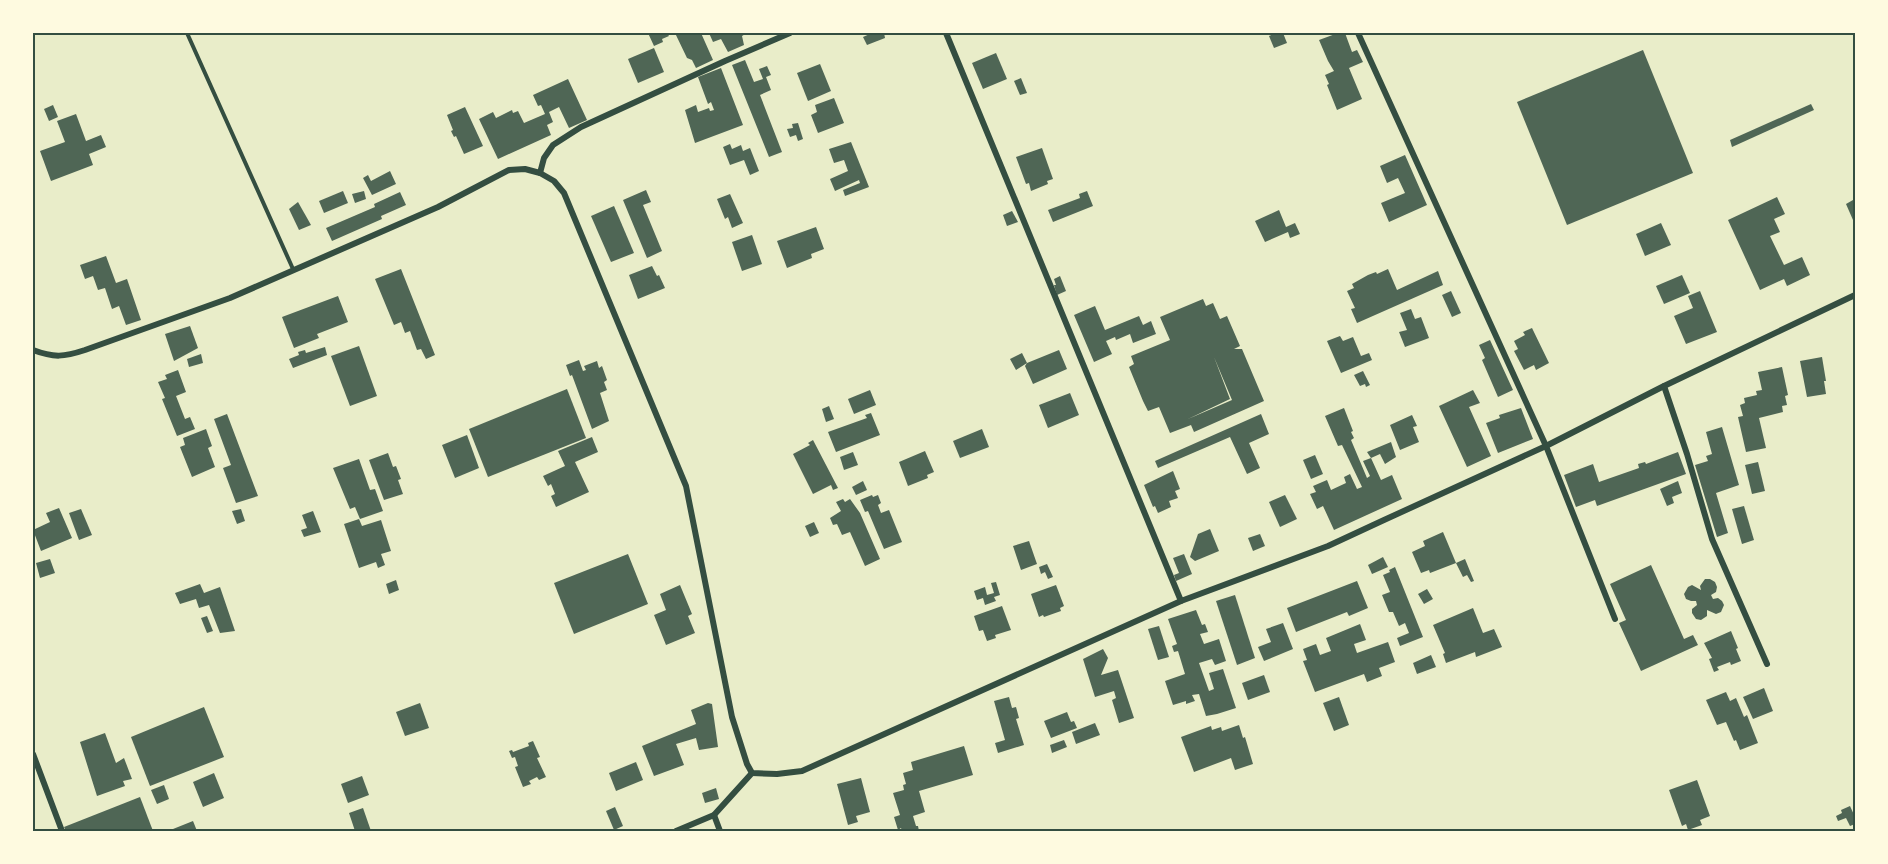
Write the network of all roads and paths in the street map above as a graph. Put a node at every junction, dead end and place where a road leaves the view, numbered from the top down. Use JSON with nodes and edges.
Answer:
{"nodes":[{"id":1,"x":187,"y":33,"type":"edge"},
{"id":2,"x":790,"y":33,"type":"edge"},
{"id":3,"x":946,"y":33,"type":"edge"},
{"id":4,"x":1358,"y":33,"type":"edge"},
{"id":5,"x":540,"y":173,"type":"junction"},
{"id":6,"x":293,"y":269,"type":"junction"},
{"id":7,"x":1855,"y":295,"type":"edge"},
{"id":8,"x":33,"y":350,"type":"edge"},
{"id":9,"x":1664,"y":386,"type":"junction"},
{"id":10,"x":1546,"y":446,"type":"junction"},
{"id":11,"x":1181,"y":601,"type":"junction"},
{"id":12,"x":1615,"y":619,"type":"dead end"},
{"id":13,"x":1767,"y":664,"type":"dead end"},
{"id":14,"x":33,"y":754,"type":"edge"},
{"id":15,"x":752,"y":773,"type":"junction"},
{"id":16,"x":714,"y":815,"type":"junction"},
{"id":17,"x":62,"y":831,"type":"edge"},
{"id":18,"x":676,"y":831,"type":"edge"},
{"id":19,"x":720,"y":831,"type":"edge"}],
"edges":[{"from":1,"to":6,"type":"lane"},
{"from":2,"to":5,"type":"street"},
{"from":3,"to":11,"type":"street"},
{"from":4,"to":10,"type":"street"},
{"from":5,"to":6,"type":"street"},
{"from":5,"to":15,"type":"street"},
{"from":6,"to":8,"type":"street"},
{"from":7,"to":9,"type":"street"},
{"from":9,"to":10,"type":"street"},
{"from":9,"to":13,"type":"street"},
{"from":10,"to":11,"type":"street"},
{"from":10,"to":12,"type":"street"},
{"from":11,"to":15,"type":"street"},
{"from":14,"to":17,"type":"street"},
{"from":15,"to":16,"type":"street"},
{"from":16,"to":18,"type":"street"},
{"from":16,"to":19,"type":"street"}]}
